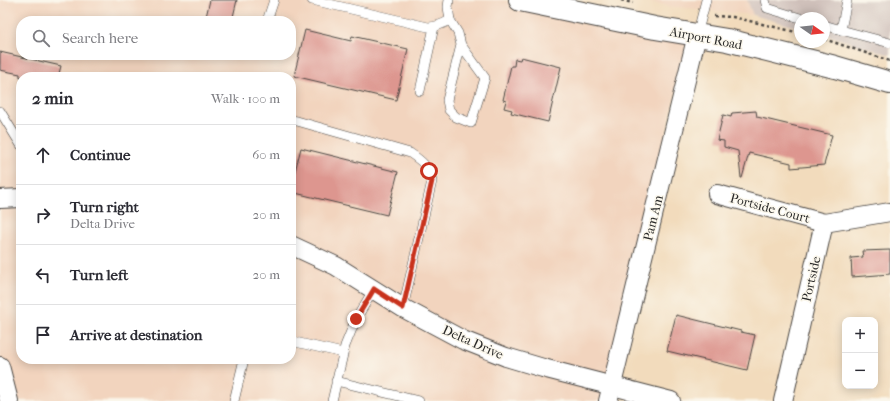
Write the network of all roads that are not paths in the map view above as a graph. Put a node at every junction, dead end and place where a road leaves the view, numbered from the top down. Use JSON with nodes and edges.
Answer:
{"nodes":[{"id":1,"x":274,"y":0,"type":"edge"},
{"id":2,"x":312,"y":0,"type":"edge"},
{"id":3,"x":449,"y":0,"type":"edge"},
{"id":4,"x":520,"y":0,"type":"edge"},
{"id":5,"x":706,"y":0,"type":"edge"},
{"id":6,"x":765,"y":0,"type":"edge"},
{"id":7,"x":848,"y":0,"type":"edge"},
{"id":8,"x":269,"y":16,"type":"edge"},
{"id":9,"x":794,"y":16,"type":"edge"},
{"id":10,"x":450,"y":20,"type":"junction"},
{"id":11,"x":434,"y":27,"type":"junction"},
{"id":12,"x":830,"y":27,"type":"edge"},
{"id":13,"x":840,"y":30,"type":"junction"},
{"id":14,"x":697,"y":35,"type":"junction"},
{"id":15,"x":890,"y":43,"type":"edge"},
{"id":16,"x":461,"y":45,"type":"junction"},
{"id":17,"x":890,"y":83,"type":"edge"},
{"id":18,"x":420,"y":91,"type":"dead end"},
{"id":19,"x":0,"y":111,"type":"edge"},
{"id":20,"x":296,"y":121,"type":"edge"},
{"id":21,"x":16,"y":137,"type":"edge"},
{"id":22,"x":717,"y":194,"type":"dead end"},
{"id":23,"x":16,"y":198,"type":"edge"},
{"id":24,"x":0,"y":199,"type":"edge"},
{"id":25,"x":890,"y":212,"type":"edge"},
{"id":26,"x":824,"y":222,"type":"junction"},
{"id":27,"x":296,"y":247,"type":"edge"},
{"id":28,"x":374,"y":289,"type":"junction"},
{"id":29,"x":403,"y":308,"type":"junction"},
{"id":30,"x":296,"y":342,"type":"edge"},
{"id":31,"x":343,"y":353,"type":"junction"},
{"id":32,"x":243,"y":364,"type":"edge"},
{"id":33,"x":0,"y":366,"type":"edge"},
{"id":34,"x":336,"y":381,"type":"junction"},
{"id":35,"x":610,"y":393,"type":"edge"},
{"id":36,"x":9,"y":401,"type":"edge"},
{"id":37,"x":234,"y":401,"type":"edge"},
{"id":38,"x":332,"y":401,"type":"edge"},
{"id":39,"x":419,"y":401,"type":"edge"},
{"id":40,"x":671,"y":401,"type":"edge"},
{"id":41,"x":783,"y":401,"type":"edge"}],
"edges":[{"from":1,"to":8,"type":"lane"},
{"from":2,"to":11,"type":"lane"},
{"from":3,"to":10,"type":"lane"},
{"from":4,"to":14,"type":"main road","name":"Airport Road"},
{"from":5,"to":14,"type":"lane"},
{"from":6,"to":9,"type":"lane"},
{"from":7,"to":13,"type":"lane"},
{"from":10,"to":11,"type":"lane"},
{"from":10,"to":16,"type":"lane"},
{"from":11,"to":18,"type":"lane"},
{"from":12,"to":13,"type":"lane"},
{"from":13,"to":15,"type":"lane"},
{"from":14,"to":17,"type":"main road","name":"Airport Road"},
{"from":14,"to":35,"type":"street","name":"Pam Am"},
{"from":16,"to":16,"type":"lane"},
{"from":19,"to":21,"type":"lane"},
{"from":20,"to":29,"type":"lane"},
{"from":22,"to":26,"type":"street","name":"Portside Court"},
{"from":23,"to":24,"type":"street"},
{"from":25,"to":26,"type":"street"},
{"from":26,"to":41,"type":"street","name":"Portside"},
{"from":27,"to":28,"type":"street","name":"Delta Drive"},
{"from":28,"to":29,"type":"street","name":"Delta Drive"},
{"from":28,"to":31,"type":"lane"},
{"from":29,"to":35,"type":"street","name":"Delta Drive"},
{"from":30,"to":31,"type":"lane"},
{"from":31,"to":34,"type":"lane"},
{"from":32,"to":37,"type":"lane"},
{"from":33,"to":36,"type":"street"},
{"from":34,"to":38,"type":"lane"},
{"from":34,"to":39,"type":"lane"},
{"from":35,"to":40,"type":"street","name":"Delta Drive"}]}
